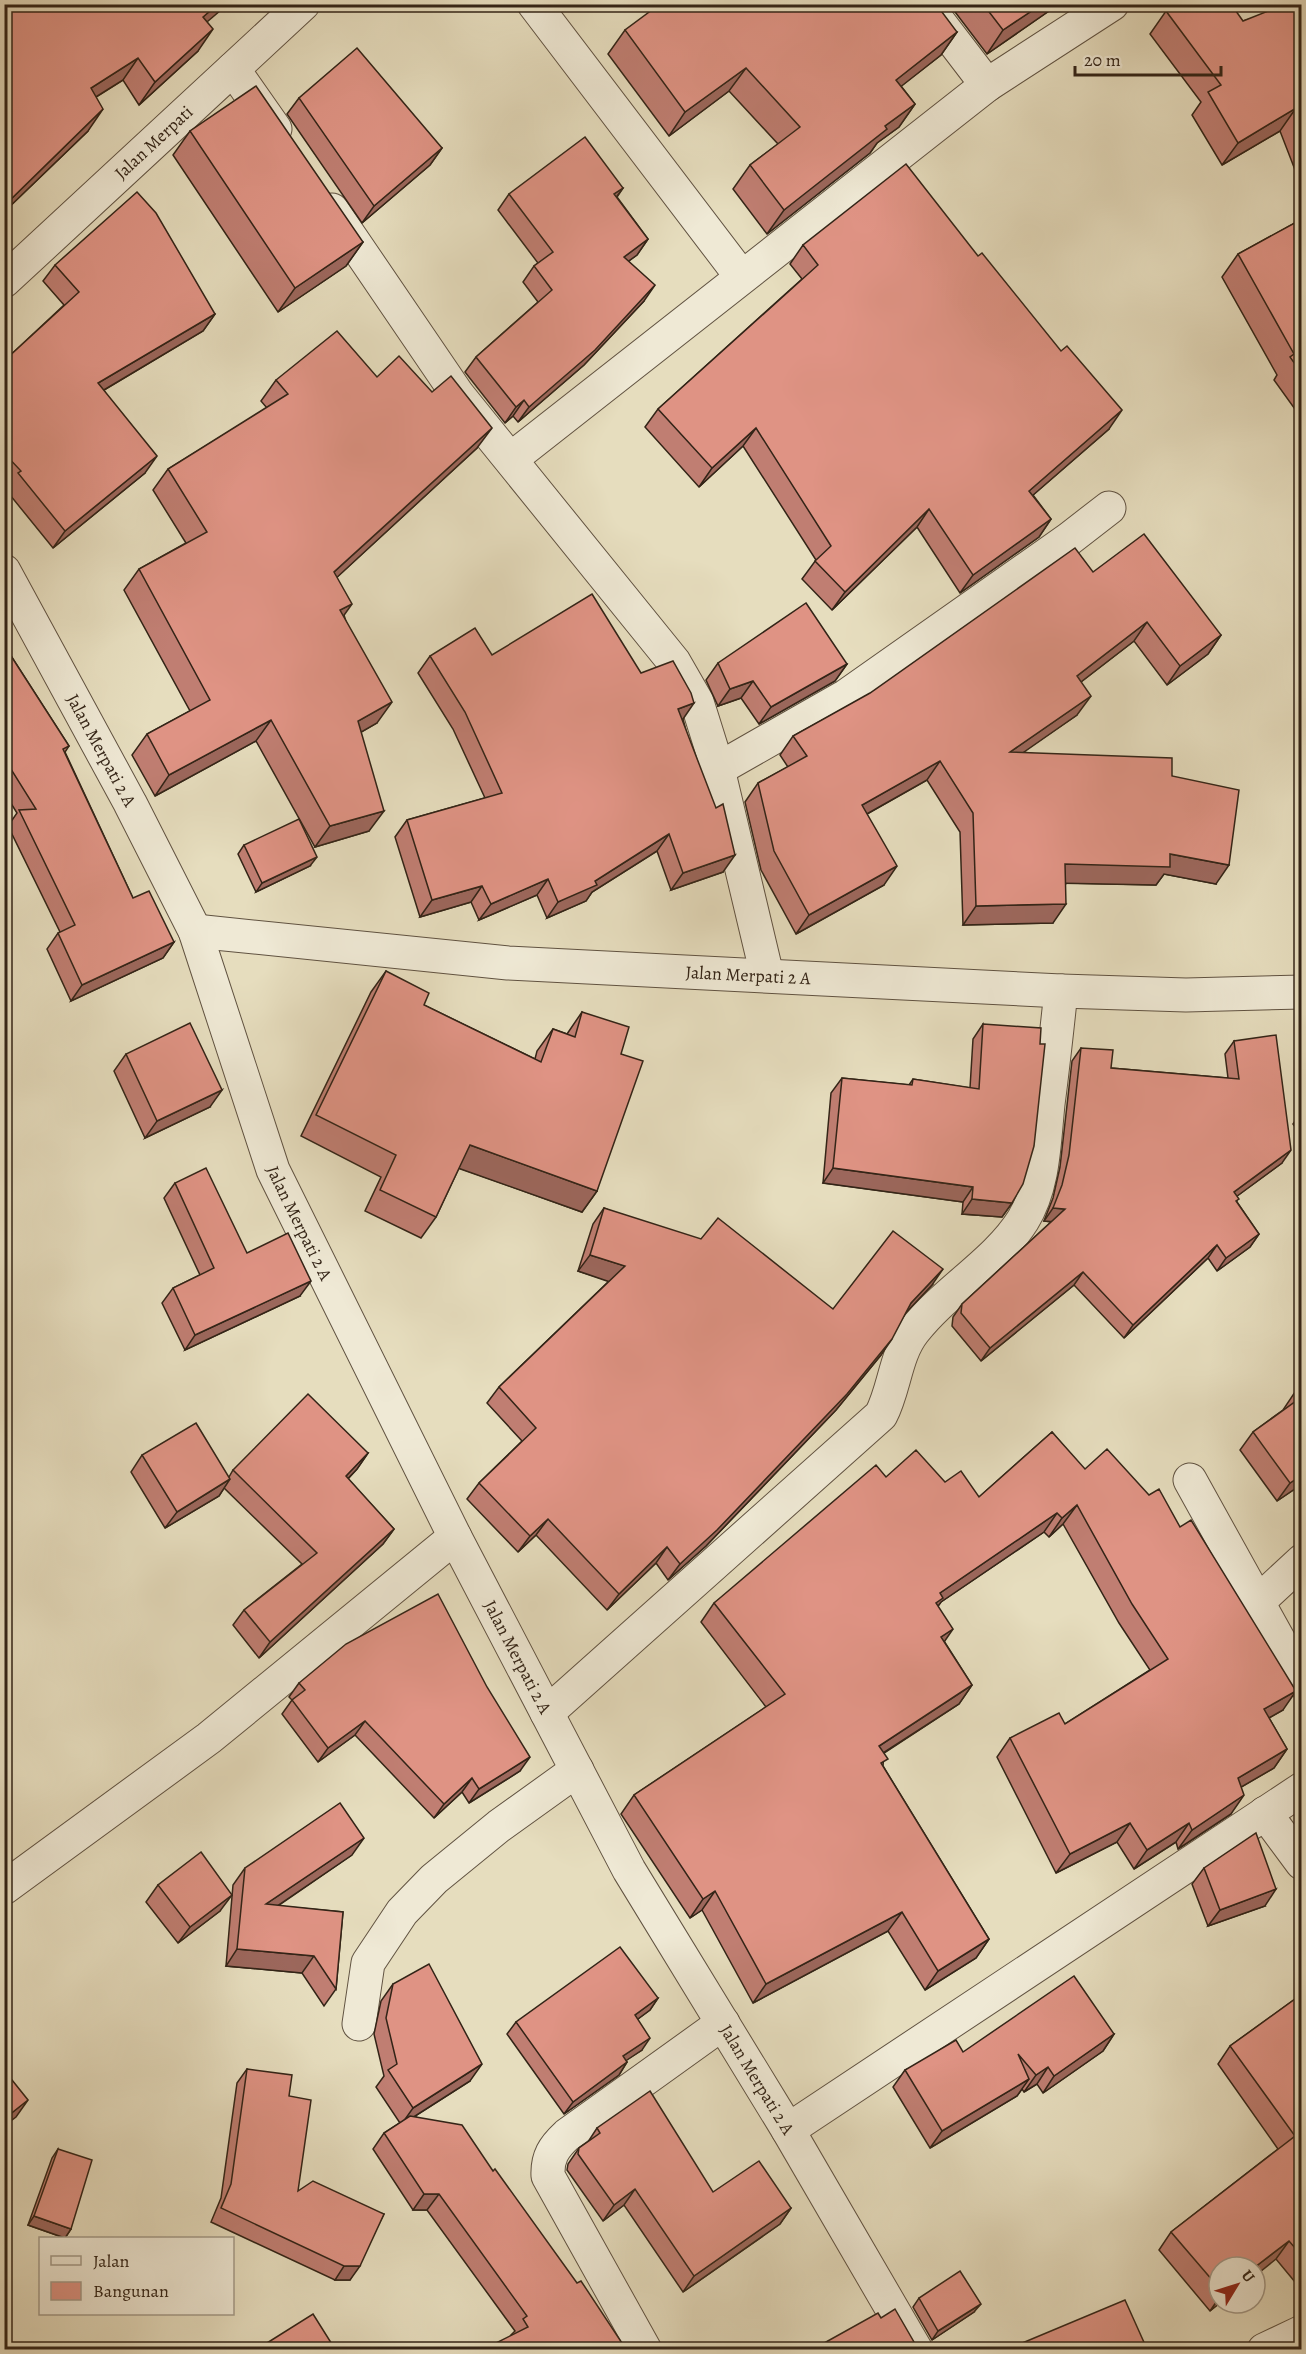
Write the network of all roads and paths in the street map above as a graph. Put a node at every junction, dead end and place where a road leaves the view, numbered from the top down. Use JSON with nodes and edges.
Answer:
{"nodes":[{"id":1,"x":303,"y":4,"type":"edge"},
{"id":2,"x":534,"y":4,"type":"edge"},
{"id":3,"x":925,"y":4,"type":"edge"},
{"id":4,"x":1112,"y":4,"type":"edge"},
{"id":5,"x":233,"y":69,"type":"junction"},
{"id":6,"x":987,"y":85,"type":"junction"},
{"id":7,"x":292,"y":153,"type":"edge"},
{"id":8,"x":318,"y":190,"type":"edge"},
{"id":9,"x":741,"y":276,"type":"junction"},
{"id":10,"x":4,"y":281,"type":"edge"},
{"id":11,"x":511,"y":459,"type":"junction"},
{"id":12,"x":1109,"y":508,"type":"dead end"},
{"id":13,"x":4,"y":571,"type":"edge"},
{"id":14,"x":718,"y":769,"type":"junction"},
{"id":15,"x":195,"y":931,"type":"junction"},
{"id":16,"x":767,"y":975,"type":"junction"},
{"id":17,"x":1061,"y":991,"type":"junction"},
{"id":18,"x":1302,"y":992,"type":"edge"},
{"id":19,"x":1190,"y":1480,"type":"dead end"},
{"id":20,"x":455,"y":1537,"type":"junction"},
{"id":21,"x":1302,"y":1561,"type":"edge"},
{"id":22,"x":1259,"y":1601,"type":"junction"},
{"id":23,"x":1302,"y":1682,"type":"edge"},
{"id":24,"x":547,"y":1713,"type":"junction"},
{"id":25,"x":577,"y":1770,"type":"junction"},
{"id":26,"x":1302,"y":1789,"type":"edge"},
{"id":27,"x":1265,"y":1813,"type":"junction"},
{"id":28,"x":1302,"y":1863,"type":"edge"},
{"id":29,"x":4,"y":1888,"type":"edge"},
{"id":30,"x":723,"y":2023,"type":"junction"},
{"id":31,"x":359,"y":2024,"type":"dead end"},
{"id":32,"x":788,"y":2130,"type":"junction"},
{"id":33,"x":1302,"y":2332,"type":"edge"},
{"id":34,"x":645,"y":2349,"type":"edge"},
{"id":35,"x":916,"y":2349,"type":"edge"},
{"id":36,"x":1264,"y":2349,"type":"edge"}],
"edges":[{"from":1,"to":5,"type":"street","name":"Jalan Merpati"},
{"from":2,"to":9,"type":"street"},
{"from":3,"to":6,"type":"street"},
{"from":4,"to":6,"type":"street"},
{"from":5,"to":7,"type":"street"},
{"from":5,"to":10,"type":"street","name":"Jalan Merpati"},
{"from":6,"to":9,"type":"street"},
{"from":8,"to":11,"type":"street"},
{"from":9,"to":11,"type":"street"},
{"from":11,"to":14,"type":"street"},
{"from":12,"to":14,"type":"street"},
{"from":13,"to":15,"type":"street","name":"Jalan Merpati 2 A"},
{"from":14,"to":16,"type":"street"},
{"from":15,"to":16,"type":"street","name":"Jalan Merpati 2 A"},
{"from":15,"to":20,"type":"street","name":"Jalan Merpati 2 A"},
{"from":16,"to":17,"type":"street","name":"Jalan Merpati 2 A"},
{"from":17,"to":18,"type":"street","name":"Jalan Merpati 2 A"},
{"from":17,"to":24,"type":"street"},
{"from":19,"to":22,"type":"street"},
{"from":20,"to":24,"type":"street","name":"Jalan Merpati 2 A"},
{"from":20,"to":29,"type":"street"},
{"from":21,"to":22,"type":"street"},
{"from":22,"to":23,"type":"street"},
{"from":24,"to":25,"type":"street","name":"Jalan Merpati 2 A"},
{"from":25,"to":30,"type":"street","name":"Jalan Merpati 2 A"},
{"from":25,"to":31,"type":"street"},
{"from":26,"to":27,"type":"street"},
{"from":27,"to":28,"type":"street"},
{"from":27,"to":32,"type":"street"},
{"from":30,"to":32,"type":"street","name":"Jalan Merpati 2 A"},
{"from":30,"to":34,"type":"street"},
{"from":32,"to":35,"type":"street","name":"Jalan Merpati 2 A"},
{"from":33,"to":36,"type":"street"}]}
